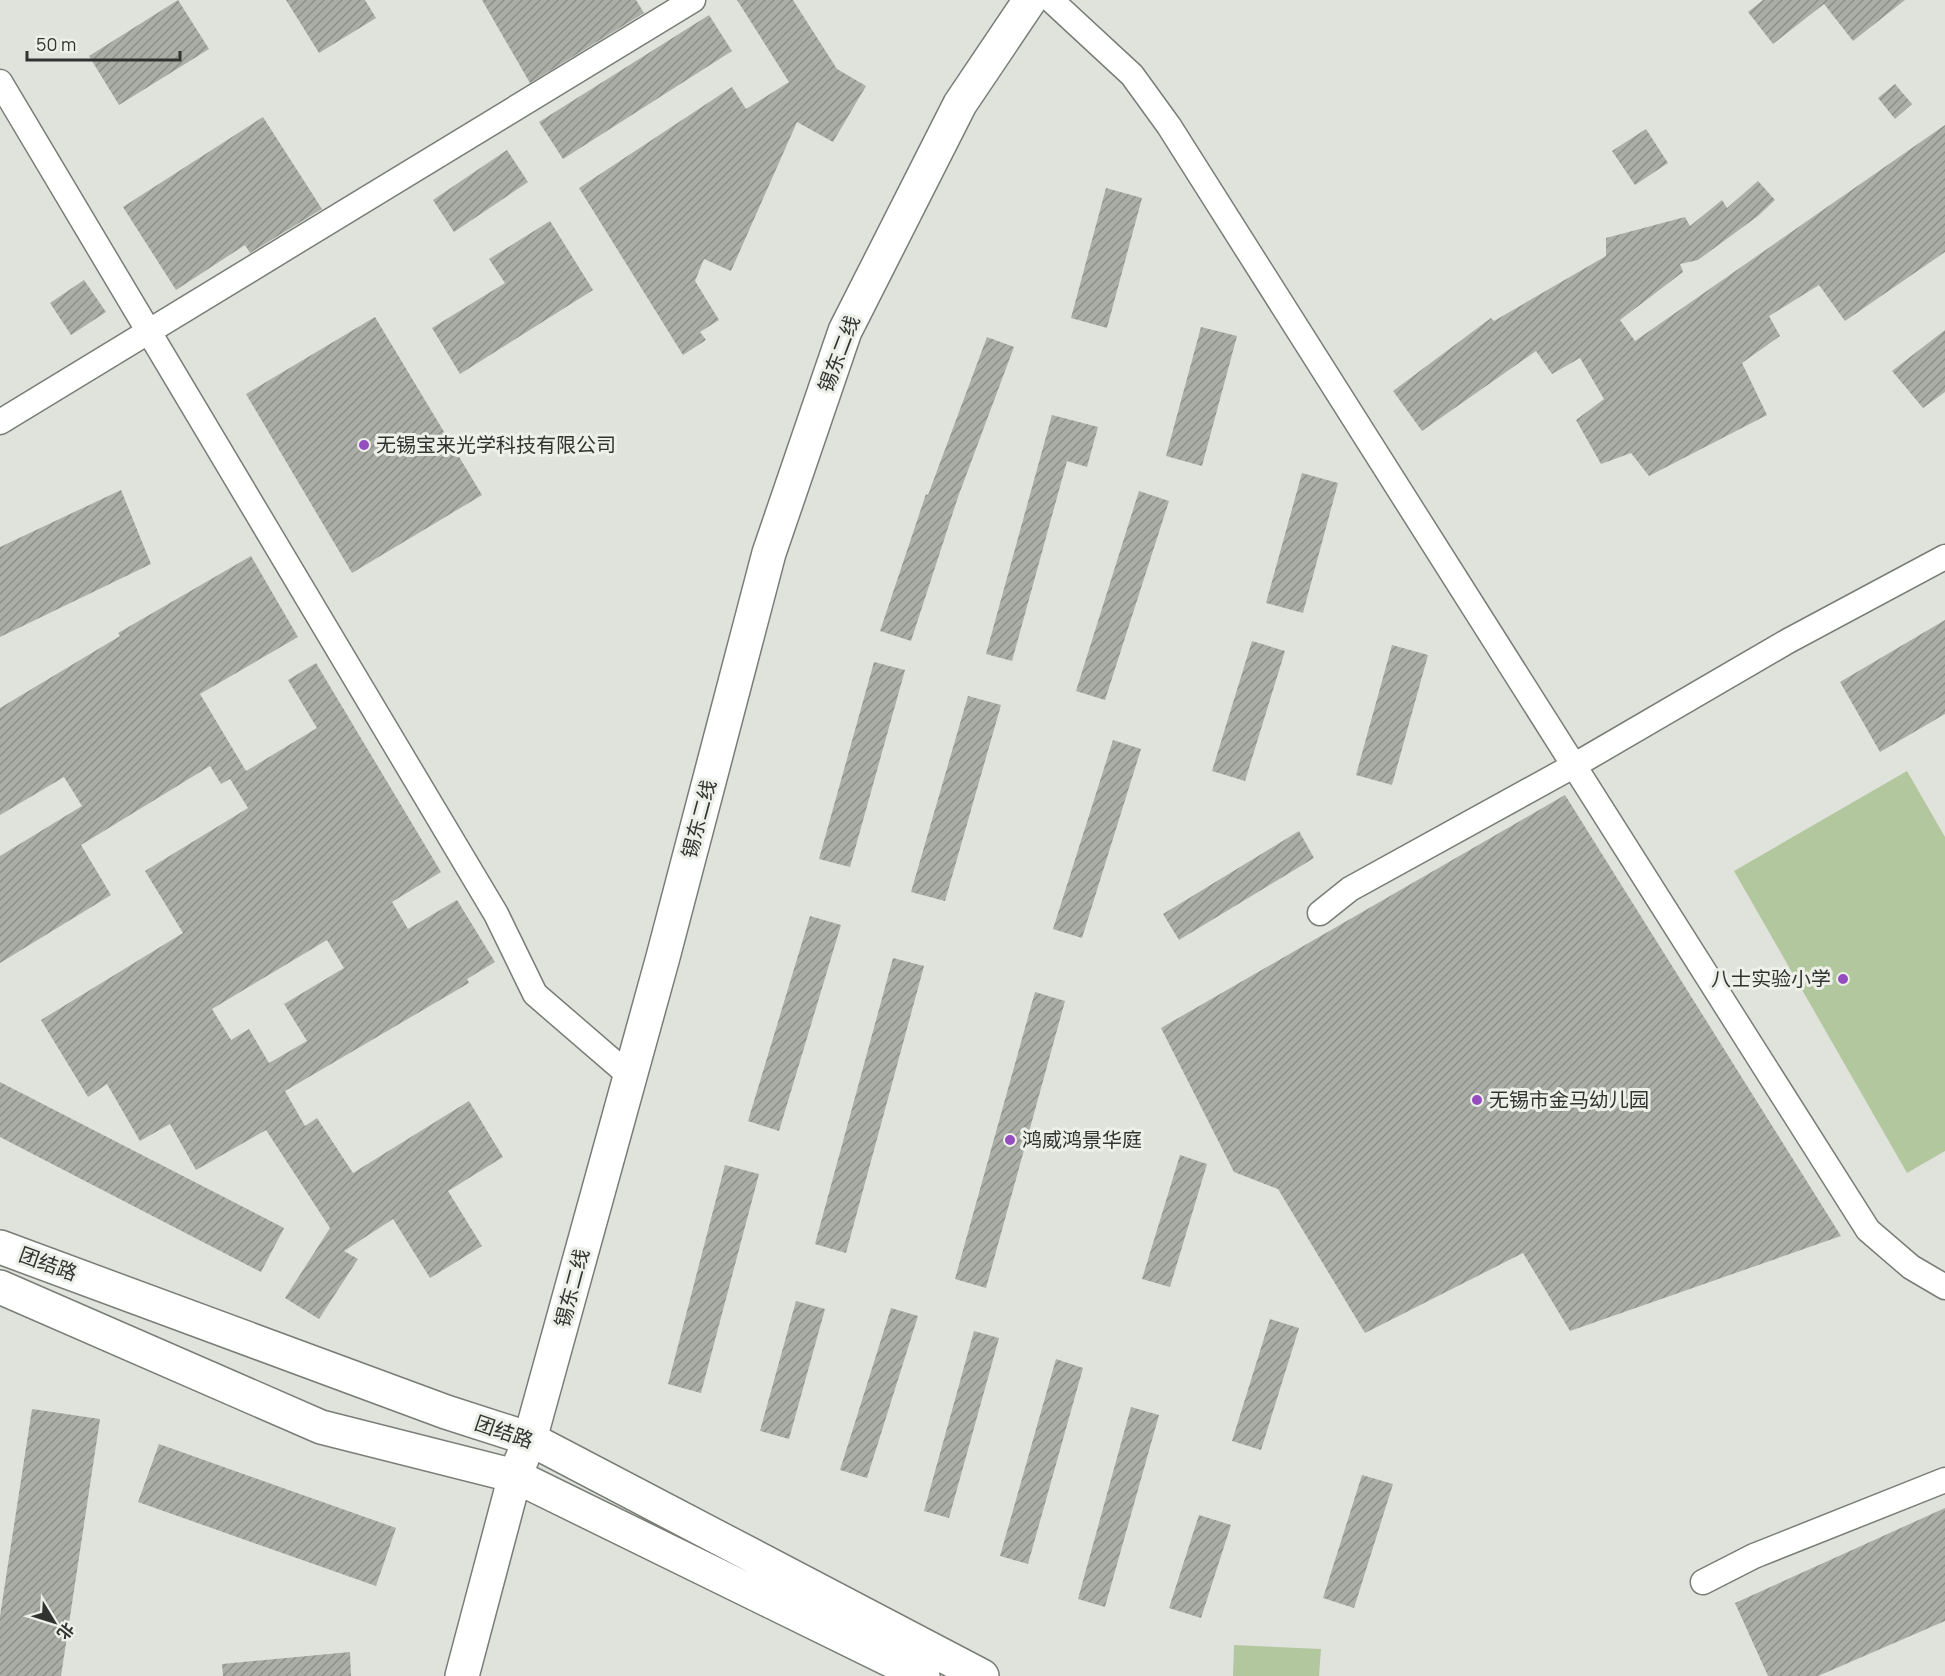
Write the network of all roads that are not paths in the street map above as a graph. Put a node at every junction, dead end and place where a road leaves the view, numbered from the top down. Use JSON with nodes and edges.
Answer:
{"nodes":[{"id":1,"x":693,"y":0,"type":"edge"},
{"id":2,"x":1030,"y":0,"type":"edge"},
{"id":3,"x":1052,"y":0,"type":"edge"},
{"id":4,"x":0,"y":82,"type":"edge"},
{"id":5,"x":150,"y":331,"type":"junction"},
{"id":6,"x":0,"y":422,"type":"edge"},
{"id":7,"x":1945,"y":557,"type":"edge"},
{"id":8,"x":1575,"y":765,"type":"junction"},
{"id":9,"x":1320,"y":913,"type":"dead end"},
{"id":10,"x":630,"y":1076,"type":"junction"},
{"id":11,"x":0,"y":1246,"type":"edge"},
{"id":12,"x":0,"y":1287,"type":"edge"},
{"id":13,"x":1945,"y":1287,"type":"edge"},
{"id":14,"x":530,"y":1439,"type":"junction"},
{"id":15,"x":515,"y":1476,"type":"junction"},
{"id":16,"x":1945,"y":1480,"type":"edge"},
{"id":17,"x":1703,"y":1582,"type":"dead end"},
{"id":18,"x":462,"y":1676,"type":"edge"},
{"id":19,"x":923,"y":1676,"type":"edge"},
{"id":20,"x":982,"y":1676,"type":"edge"}],
"edges":[{"from":1,"to":5,"type":"street"},
{"from":2,"to":10,"type":"main road","name":"锡东二线"},
{"from":3,"to":8,"type":"street"},
{"from":4,"to":5,"type":"street"},
{"from":5,"to":6,"type":"street"},
{"from":5,"to":10,"type":"street"},
{"from":7,"to":8,"type":"street"},
{"from":8,"to":9,"type":"street"},
{"from":8,"to":13,"type":"street"},
{"from":10,"to":14,"type":"main road","name":"锡东二线"},
{"from":11,"to":14,"type":"main road","name":"团结路"},
{"from":12,"to":15,"type":"main road","name":"团结路"},
{"from":14,"to":15,"type":"main road","name":"锡东二线"},
{"from":14,"to":20,"type":"main road","name":"团结路"},
{"from":15,"to":18,"type":"main road","name":"锡东二线"},
{"from":15,"to":19,"type":"main road","name":"团结路"},
{"from":16,"to":17,"type":"street"}]}
